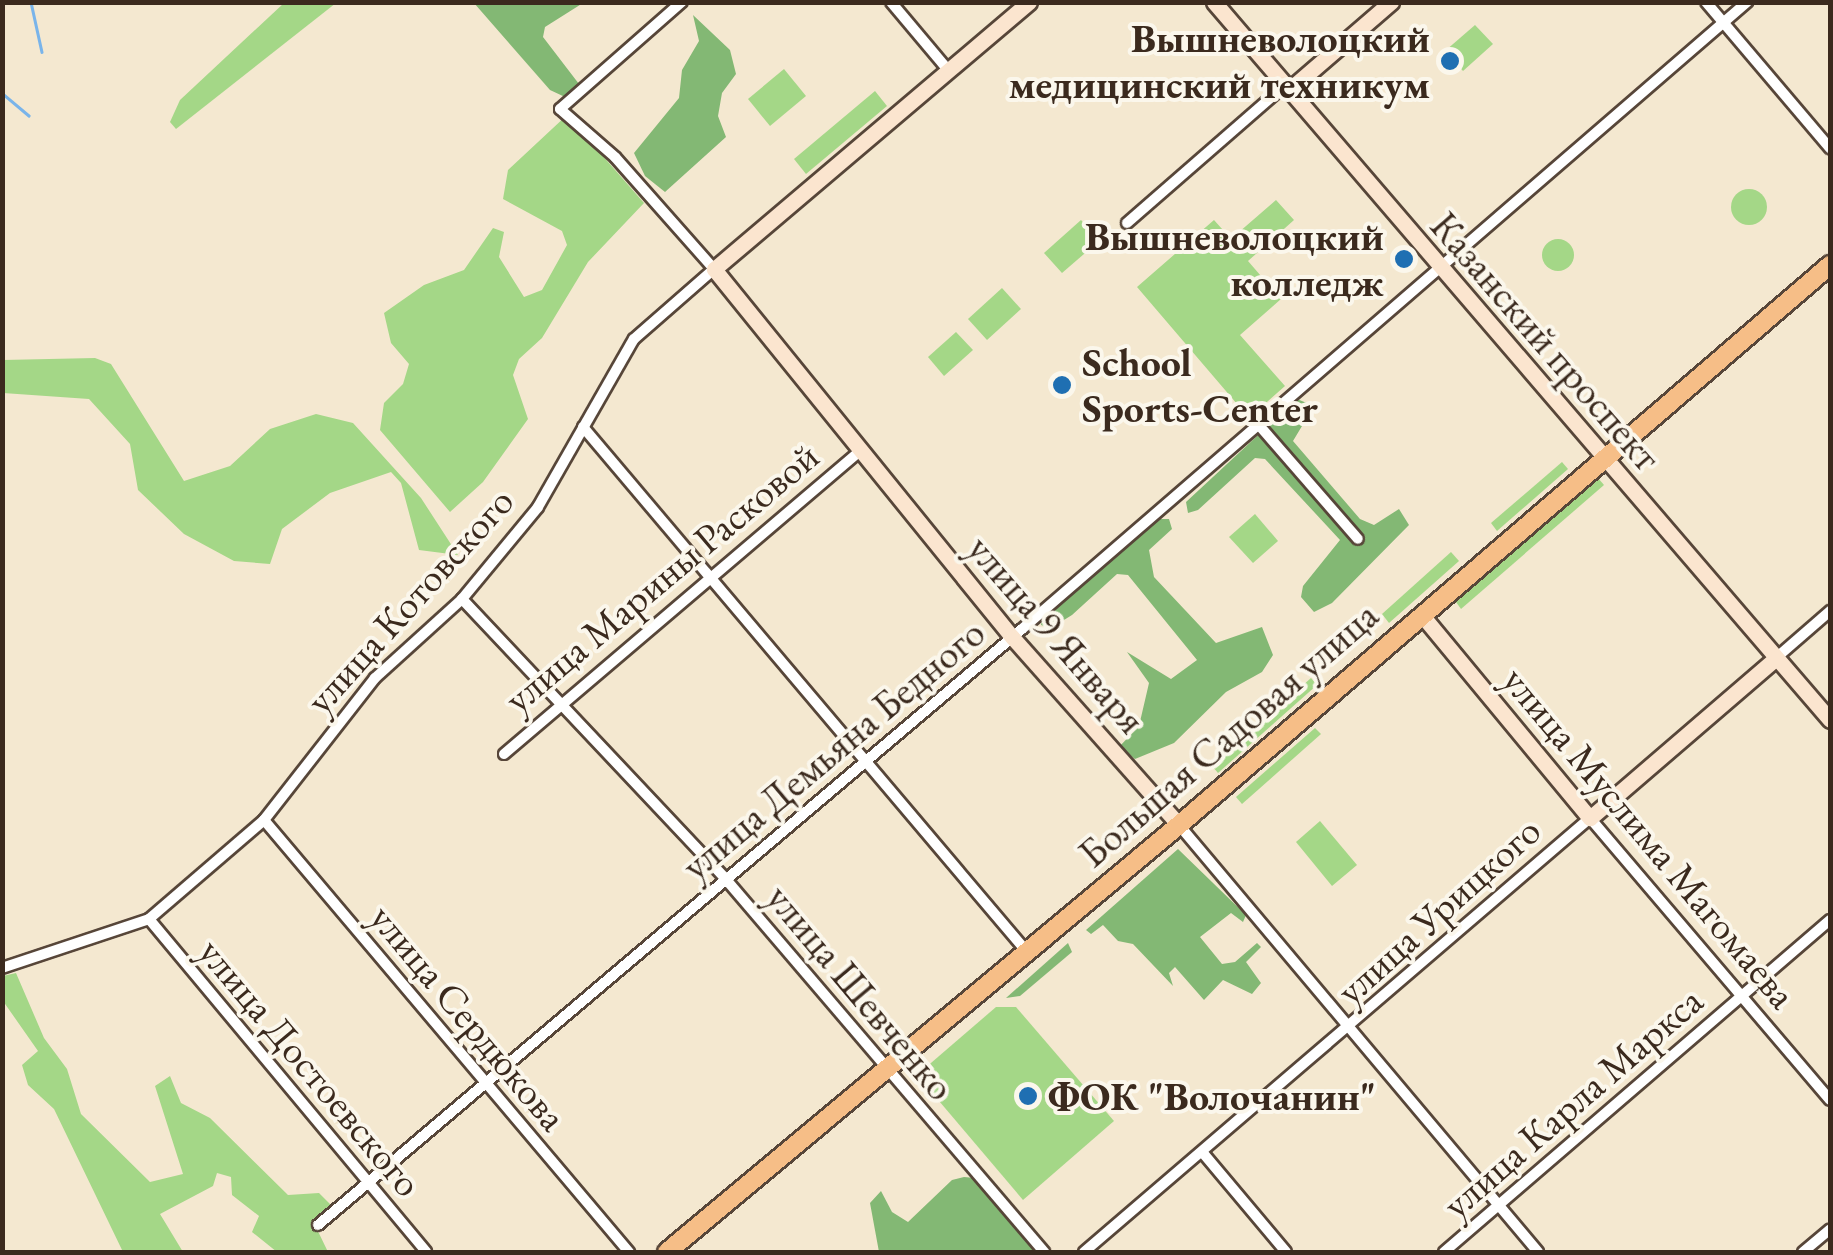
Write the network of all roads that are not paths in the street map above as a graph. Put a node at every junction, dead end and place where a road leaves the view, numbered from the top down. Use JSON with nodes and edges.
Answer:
{"nodes":[{"id":1,"x":682,"y":2,"type":"edge"},
{"id":2,"x":891,"y":2,"type":"edge"},
{"id":3,"x":1029,"y":2,"type":"edge"},
{"id":4,"x":1214,"y":2,"type":"edge"},
{"id":5,"x":1391,"y":2,"type":"edge"},
{"id":6,"x":1706,"y":2,"type":"edge"},
{"id":7,"x":1747,"y":2,"type":"edge"},
{"id":8,"x":1723,"y":23,"type":"junction"},
{"id":9,"x":949,"y":71,"type":"junction"},
{"id":10,"x":1287,"y":87,"type":"junction"},
{"id":11,"x":1830,"y":148,"type":"edge"},
{"id":12,"x":1127,"y":223,"type":"dead end"},
{"id":13,"x":1830,"y":264,"type":"edge"},
{"id":14,"x":1438,"y":266,"type":"junction"},
{"id":15,"x":714,"y":269,"type":"junction"},
{"id":16,"x":1258,"y":424,"type":"junction"},
{"id":17,"x":583,"y":427,"type":"junction"},
{"id":18,"x":861,"y":450,"type":"junction"},
{"id":19,"x":1606,"y":457,"type":"junction"},
{"id":20,"x":1358,"y":539,"type":"dead end"},
{"id":21,"x":711,"y":578,"type":"junction"},
{"id":22,"x":462,"y":599,"type":"junction"},
{"id":23,"x":1830,"y":611,"type":"edge"},
{"id":24,"x":1421,"y":614,"type":"junction"},
{"id":25,"x":1012,"y":638,"type":"junction"},
{"id":26,"x":1776,"y":658,"type":"junction"},
{"id":27,"x":561,"y":703,"type":"junction"},
{"id":28,"x":1830,"y":720,"type":"edge"},
{"id":29,"x":504,"y":754,"type":"dead end"},
{"id":30,"x":867,"y":759,"type":"junction"},
{"id":31,"x":1590,"y":818,"type":"junction"},
{"id":32,"x":264,"y":820,"type":"junction"},
{"id":33,"x":1179,"y":826,"type":"junction"},
{"id":34,"x":724,"y":877,"type":"junction"},
{"id":35,"x":149,"y":919,"type":"junction"},
{"id":36,"x":1830,"y":920,"type":"edge"},
{"id":37,"x":1027,"y":952,"type":"junction"},
{"id":38,"x":2,"y":968,"type":"edge"},
{"id":39,"x":1740,"y":997,"type":"junction"},
{"id":40,"x":1350,"y":1030,"type":"junction"},
{"id":41,"x":888,"y":1068,"type":"junction"},
{"id":42,"x":486,"y":1085,"type":"junction"},
{"id":43,"x":1830,"y":1100,"type":"edge"},
{"id":44,"x":1203,"y":1153,"type":"junction"},
{"id":45,"x":367,"y":1181,"type":"junction"},
{"id":46,"x":1498,"y":1207,"type":"junction"},
{"id":47,"x":318,"y":1225,"type":"dead end"},
{"id":48,"x":1830,"y":1229,"type":"edge"},
{"id":49,"x":426,"y":1252,"type":"edge"},
{"id":50,"x":629,"y":1252,"type":"edge"},
{"id":51,"x":667,"y":1252,"type":"edge"},
{"id":52,"x":1044,"y":1252,"type":"edge"},
{"id":53,"x":1084,"y":1252,"type":"edge"},
{"id":54,"x":1286,"y":1252,"type":"edge"},
{"id":55,"x":1444,"y":1252,"type":"edge"},
{"id":56,"x":1538,"y":1252,"type":"edge"},
{"id":57,"x":1803,"y":1252,"type":"edge"}],
"edges":[{"from":1,"to":15,"type":"street","name":"улица 9 Января"},
{"from":2,"to":9,"type":"street"},
{"from":3,"to":9,"type":"street","name":"улица Котовского"},
{"from":4,"to":10,"type":"street","name":"Казанский проспект"},
{"from":5,"to":10,"type":"street"},
{"from":6,"to":8,"type":"street"},
{"from":7,"to":8,"type":"street","name":"улица Демьяна Бедного"},
{"from":8,"to":11,"type":"street"},
{"from":8,"to":14,"type":"street","name":"улица Демьяна Бедного"},
{"from":9,"to":15,"type":"street","name":"улица Котовского"},
{"from":10,"to":12,"type":"street"},
{"from":10,"to":14,"type":"street","name":"Казанский проспект"},
{"from":13,"to":19,"type":"highway","name":"Большая Садовая улица"},
{"from":14,"to":16,"type":"street","name":"улица Демьяна Бедного"},
{"from":14,"to":19,"type":"street","name":"Казанский проспект"},
{"from":15,"to":17,"type":"street","name":"улица Котовского"},
{"from":15,"to":18,"type":"street","name":"улица 9 Января"},
{"from":16,"to":20,"type":"street"},
{"from":16,"to":25,"type":"street","name":"улица Демьяна Бедного"},
{"from":17,"to":21,"type":"street"},
{"from":17,"to":22,"type":"street","name":"улица Котовского"},
{"from":18,"to":21,"type":"street","name":"улица Марины Расковой"},
{"from":18,"to":25,"type":"street","name":"улица 9 Января"},
{"from":19,"to":24,"type":"highway","name":"Большая Садовая улица"},
{"from":19,"to":26,"type":"street","name":"Казанский проспект"},
{"from":21,"to":27,"type":"street","name":"улица Марины Расковой"},
{"from":21,"to":30,"type":"street"},
{"from":22,"to":27,"type":"street","name":"улица Шевченко"},
{"from":22,"to":32,"type":"street","name":"улица Котовского"},
{"from":23,"to":26,"type":"street","name":"улица Урицкого"},
{"from":24,"to":31,"type":"street","name":"улица Муслима Магомаева"},
{"from":24,"to":33,"type":"highway","name":"Большая Садовая улица"},
{"from":25,"to":30,"type":"street","name":"улица Демьяна Бедного"},
{"from":25,"to":33,"type":"street","name":"улица 9 Января"},
{"from":26,"to":28,"type":"street","name":"Казанский проспект"},
{"from":26,"to":31,"type":"street","name":"улица Урицкого"},
{"from":27,"to":29,"type":"street","name":"улица Марины Расковой"},
{"from":27,"to":34,"type":"street","name":"улица Шевченко"},
{"from":30,"to":34,"type":"street","name":"улица Демьяна Бедного"},
{"from":30,"to":37,"type":"street"},
{"from":31,"to":39,"type":"street","name":"улица Муслима Магомаева"},
{"from":31,"to":40,"type":"street","name":"улица Урицкого"},
{"from":32,"to":35,"type":"street","name":"улица Котовского"},
{"from":32,"to":42,"type":"street","name":"улица Сердюкова"},
{"from":33,"to":37,"type":"highway","name":"Большая Садовая улица"},
{"from":33,"to":40,"type":"street","name":"улица 9 Января"},
{"from":34,"to":41,"type":"street","name":"улица Шевченко"},
{"from":34,"to":42,"type":"street","name":"улица Демьяна Бедного"},
{"from":35,"to":38,"type":"street","name":"улица Котовского"},
{"from":35,"to":45,"type":"street","name":"улица Достоевского"},
{"from":36,"to":39,"type":"street","name":"улица Карла Маркса"},
{"from":37,"to":41,"type":"highway","name":"Большая Садовая улица"},
{"from":39,"to":43,"type":"street","name":"улица Муслима Магомаева"},
{"from":39,"to":46,"type":"street","name":"улица Карла Маркса"},
{"from":40,"to":44,"type":"street","name":"улица Урицкого"},
{"from":40,"to":46,"type":"street","name":"улица 9 Января"},
{"from":41,"to":51,"type":"highway","name":"Большая Садовая улица"},
{"from":41,"to":52,"type":"street","name":"улица Шевченко"},
{"from":42,"to":45,"type":"street","name":"улица Демьяна Бедного"},
{"from":42,"to":50,"type":"street","name":"улица Сердюкова"},
{"from":44,"to":53,"type":"street","name":"улица Урицкого"},
{"from":44,"to":54,"type":"street"},
{"from":45,"to":47,"type":"street","name":"улица Демьяна Бедного"},
{"from":45,"to":49,"type":"street","name":"улица Достоевского"},
{"from":46,"to":55,"type":"street","name":"улица Карла Маркса"},
{"from":46,"to":56,"type":"street","name":"улица 9 Января"},
{"from":48,"to":57,"type":"street"}]}
